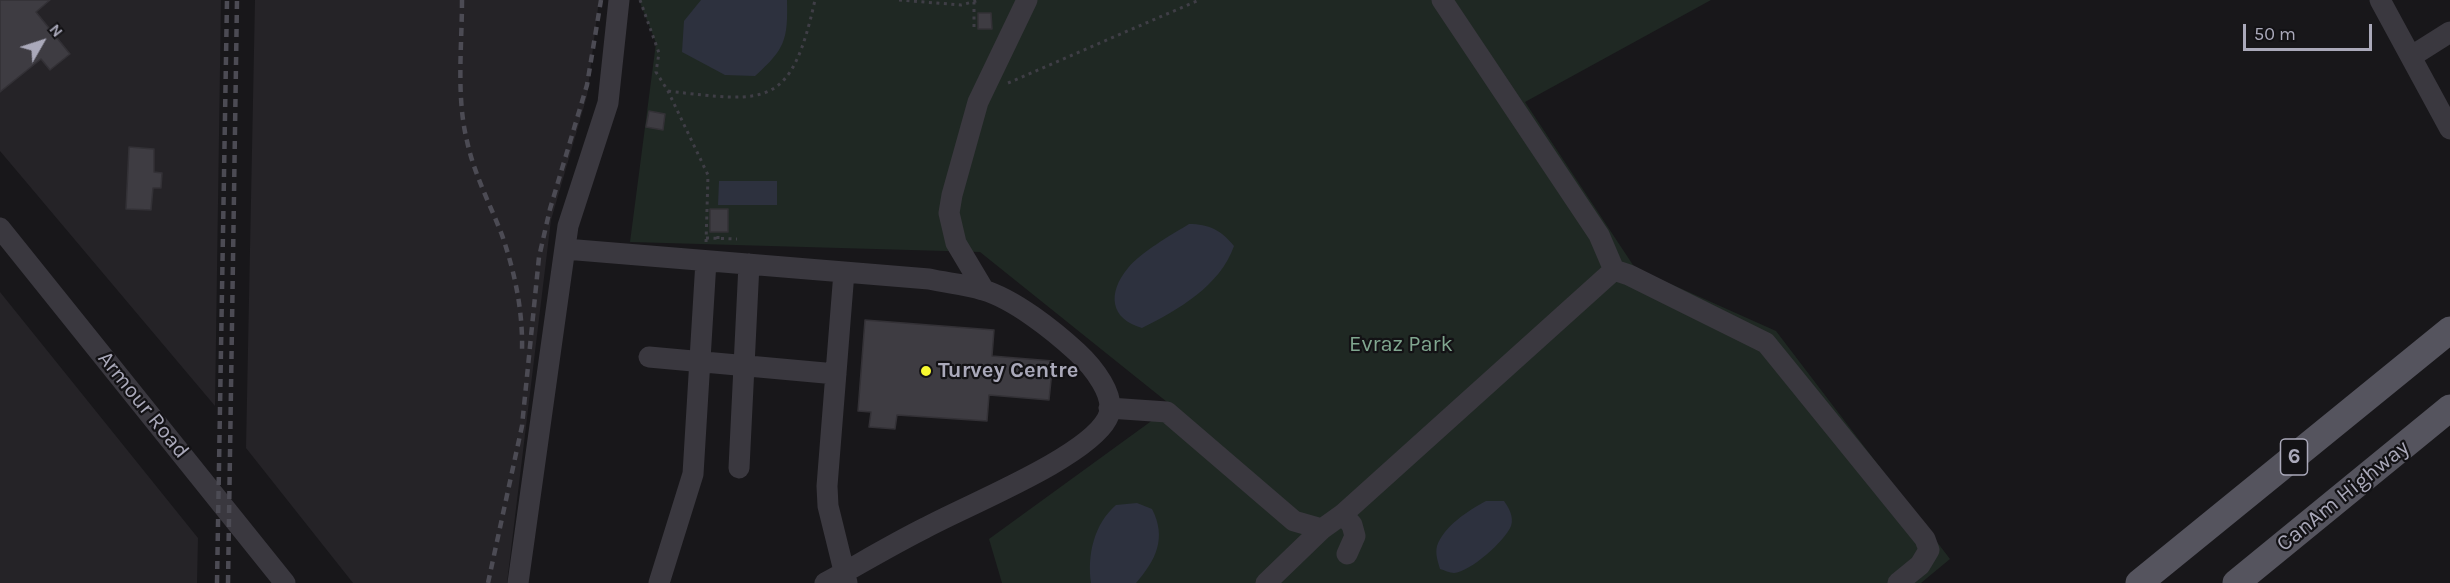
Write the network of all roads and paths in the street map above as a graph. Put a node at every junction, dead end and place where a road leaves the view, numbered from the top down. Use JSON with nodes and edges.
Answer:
{"nodes":[{"id":1,"x":619,"y":0,"type":"edge"},
{"id":2,"x":640,"y":0,"type":"edge"},
{"id":3,"x":815,"y":0,"type":"edge"},
{"id":4,"x":898,"y":0,"type":"edge"},
{"id":5,"x":980,"y":0,"type":"edge"},
{"id":6,"x":1027,"y":0,"type":"edge"},
{"id":7,"x":1199,"y":0,"type":"edge"},
{"id":8,"x":1442,"y":0,"type":"edge"},
{"id":9,"x":2380,"y":0,"type":"edge"},
{"id":10,"x":974,"y":2,"type":"junction"},
{"id":11,"x":974,"y":27,"type":"dead end"},
{"id":12,"x":2450,"y":32,"type":"edge"},
{"id":13,"x":2412,"y":57,"type":"junction"},
{"id":14,"x":1004,"y":85,"type":"dead end"},
{"id":15,"x":668,"y":91,"type":"junction"},
{"id":16,"x":2450,"y":129,"type":"edge"},
{"id":17,"x":0,"y":228,"type":"edge"},
{"id":18,"x":718,"y":232,"type":"dead end"},
{"id":19,"x":706,"y":238,"type":"junction"},
{"id":20,"x":718,"y":239,"type":"junction"},
{"id":21,"x":737,"y":239,"type":"dead end"},
{"id":22,"x":565,"y":249,"type":"junction"},
{"id":23,"x":706,"y":261,"type":"junction"},
{"id":24,"x":749,"y":264,"type":"junction"},
{"id":25,"x":1614,"y":270,"type":"junction"},
{"id":26,"x":844,"y":272,"type":"junction"},
{"id":27,"x":984,"y":290,"type":"junction"},
{"id":28,"x":2450,"y":330,"type":"edge"},
{"id":29,"x":649,"y":357,"type":"dead end"},
{"id":30,"x":699,"y":362,"type":"junction"},
{"id":31,"x":744,"y":366,"type":"junction"},
{"id":32,"x":836,"y":374,"type":"junction"},
{"id":33,"x":1110,"y":408,"type":"junction"},
{"id":34,"x":2450,"y":408,"type":"edge"},
{"id":35,"x":740,"y":468,"type":"dead end"},
{"id":36,"x":1342,"y":514,"type":"junction"},
{"id":37,"x":1322,"y":529,"type":"junction"},
{"id":38,"x":1347,"y":554,"type":"dead end"},
{"id":39,"x":845,"y":578,"type":"edge"},
{"id":40,"x":285,"y":583,"type":"edge"},
{"id":41,"x":518,"y":583,"type":"edge"},
{"id":42,"x":659,"y":583,"type":"edge"},
{"id":43,"x":825,"y":583,"type":"edge"},
{"id":44,"x":1266,"y":583,"type":"edge"},
{"id":45,"x":1898,"y":583,"type":"edge"},
{"id":46,"x":2139,"y":583,"type":"edge"},
{"id":47,"x":2236,"y":583,"type":"edge"}],
"edges":[{"from":1,"to":22,"type":"street"},
{"from":2,"to":15,"type":"path"},
{"from":3,"to":15,"type":"path"},
{"from":4,"to":10,"type":"path"},
{"from":5,"to":10,"type":"path"},
{"from":6,"to":27,"type":"street"},
{"from":7,"to":14,"type":"path"},
{"from":8,"to":25,"type":"street"},
{"from":9,"to":13,"type":"street"},
{"from":10,"to":11,"type":"path"},
{"from":12,"to":13,"type":"street"},
{"from":13,"to":16,"type":"street"},
{"from":15,"to":19,"type":"path"},
{"from":17,"to":40,"type":"street","name":"Armour Road"},
{"from":18,"to":20,"type":"path"},
{"from":19,"to":20,"type":"path"},
{"from":19,"to":23,"type":"path"},
{"from":20,"to":21,"type":"path"},
{"from":22,"to":23,"type":"street"},
{"from":22,"to":41,"type":"street"},
{"from":23,"to":24,"type":"street"},
{"from":23,"to":30,"type":"street"},
{"from":24,"to":26,"type":"street"},
{"from":24,"to":31,"type":"street"},
{"from":25,"to":36,"type":"street"},
{"from":25,"to":45,"type":"street"},
{"from":26,"to":27,"type":"street"},
{"from":26,"to":32,"type":"street"},
{"from":27,"to":33,"type":"street"},
{"from":28,"to":46,"type":"main road","number":"6"},
{"from":29,"to":30,"type":"street"},
{"from":30,"to":31,"type":"street"},
{"from":30,"to":42,"type":"street"},
{"from":31,"to":32,"type":"street"},
{"from":31,"to":35,"type":"street"},
{"from":32,"to":39,"type":"street"},
{"from":33,"to":37,"type":"street"},
{"from":33,"to":39,"type":"street"},
{"from":34,"to":47,"type":"main road","name":"CanAm Highway"},
{"from":36,"to":37,"type":"street"},
{"from":36,"to":38,"type":"street"},
{"from":37,"to":44,"type":"street"},
{"from":39,"to":43,"type":"street"}]}
